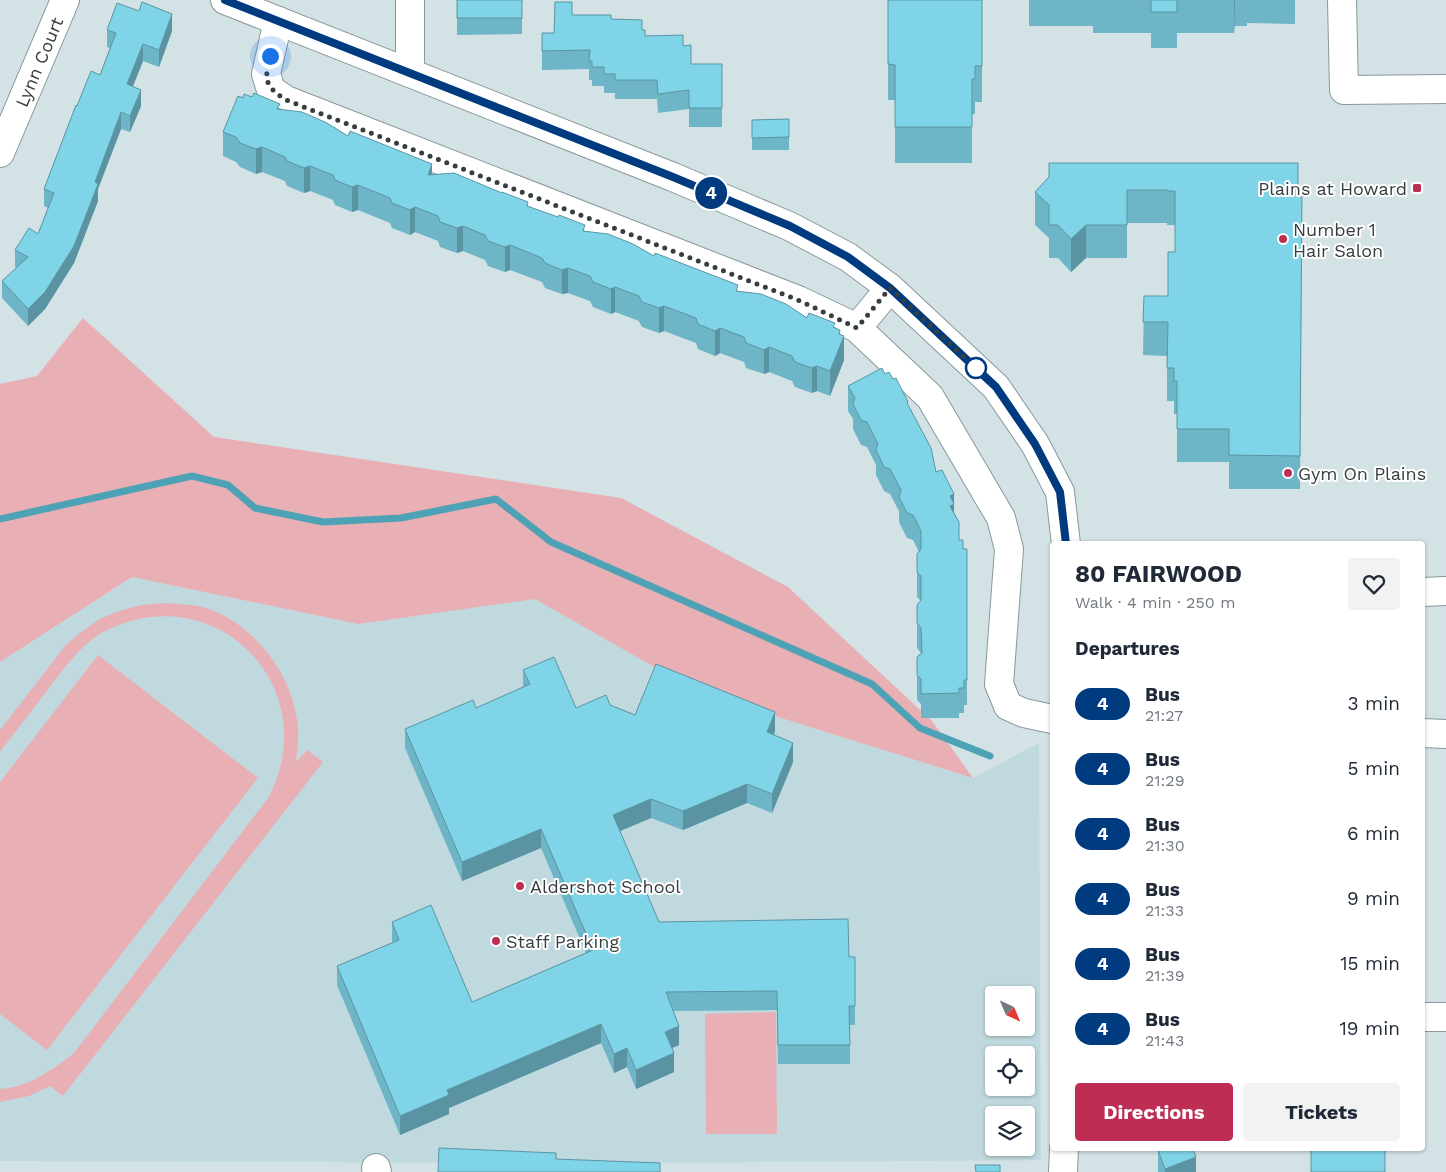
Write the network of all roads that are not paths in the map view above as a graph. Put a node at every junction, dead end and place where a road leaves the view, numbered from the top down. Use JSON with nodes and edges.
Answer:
{"nodes":[{"id":1,"x":65,"y":0,"type":"edge"},
{"id":2,"x":224,"y":0,"type":"edge"},
{"id":3,"x":410,"y":0,"type":"edge"},
{"id":4,"x":1342,"y":0,"type":"edge"},
{"id":5,"x":278,"y":21,"type":"junction"},
{"id":6,"x":410,"y":73,"type":"junction"},
{"id":7,"x":1446,"y":89,"type":"edge"},
{"id":8,"x":0,"y":153,"type":"edge"},
{"id":9,"x":890,"y":288,"type":"junction"},
{"id":10,"x":857,"y":328,"type":"junction"},
{"id":11,"x":1066,"y":541,"type":"edge"},
{"id":12,"x":1446,"y":591,"type":"edge"},
{"id":13,"x":1425,"y":592,"type":"edge"},
{"id":14,"x":1050,"y":719,"type":"edge"},
{"id":15,"x":1425,"y":733,"type":"edge"},
{"id":16,"x":1446,"y":734,"type":"edge"},
{"id":17,"x":1425,"y":1017,"type":"edge"},
{"id":18,"x":1446,"y":1017,"type":"edge"},
{"id":19,"x":1064,"y":1151,"type":"edge"},
{"id":20,"x":1063,"y":1172,"type":"edge"}],
"edges":[{"from":1,"to":8,"type":"street","name":"Lynn Court"},
{"from":2,"to":5,"type":"street"},
{"from":3,"to":6,"type":"street"},
{"from":4,"to":7,"type":"street"},
{"from":5,"to":6,"type":"street"},
{"from":5,"to":10,"type":"street"},
{"from":6,"to":9,"type":"street"},
{"from":9,"to":10,"type":"street"},
{"from":9,"to":11,"type":"street"},
{"from":10,"to":14,"type":"street"},
{"from":12,"to":13,"type":"street"},
{"from":15,"to":16,"type":"street"},
{"from":17,"to":18,"type":"street"},
{"from":19,"to":20,"type":"street"}]}
